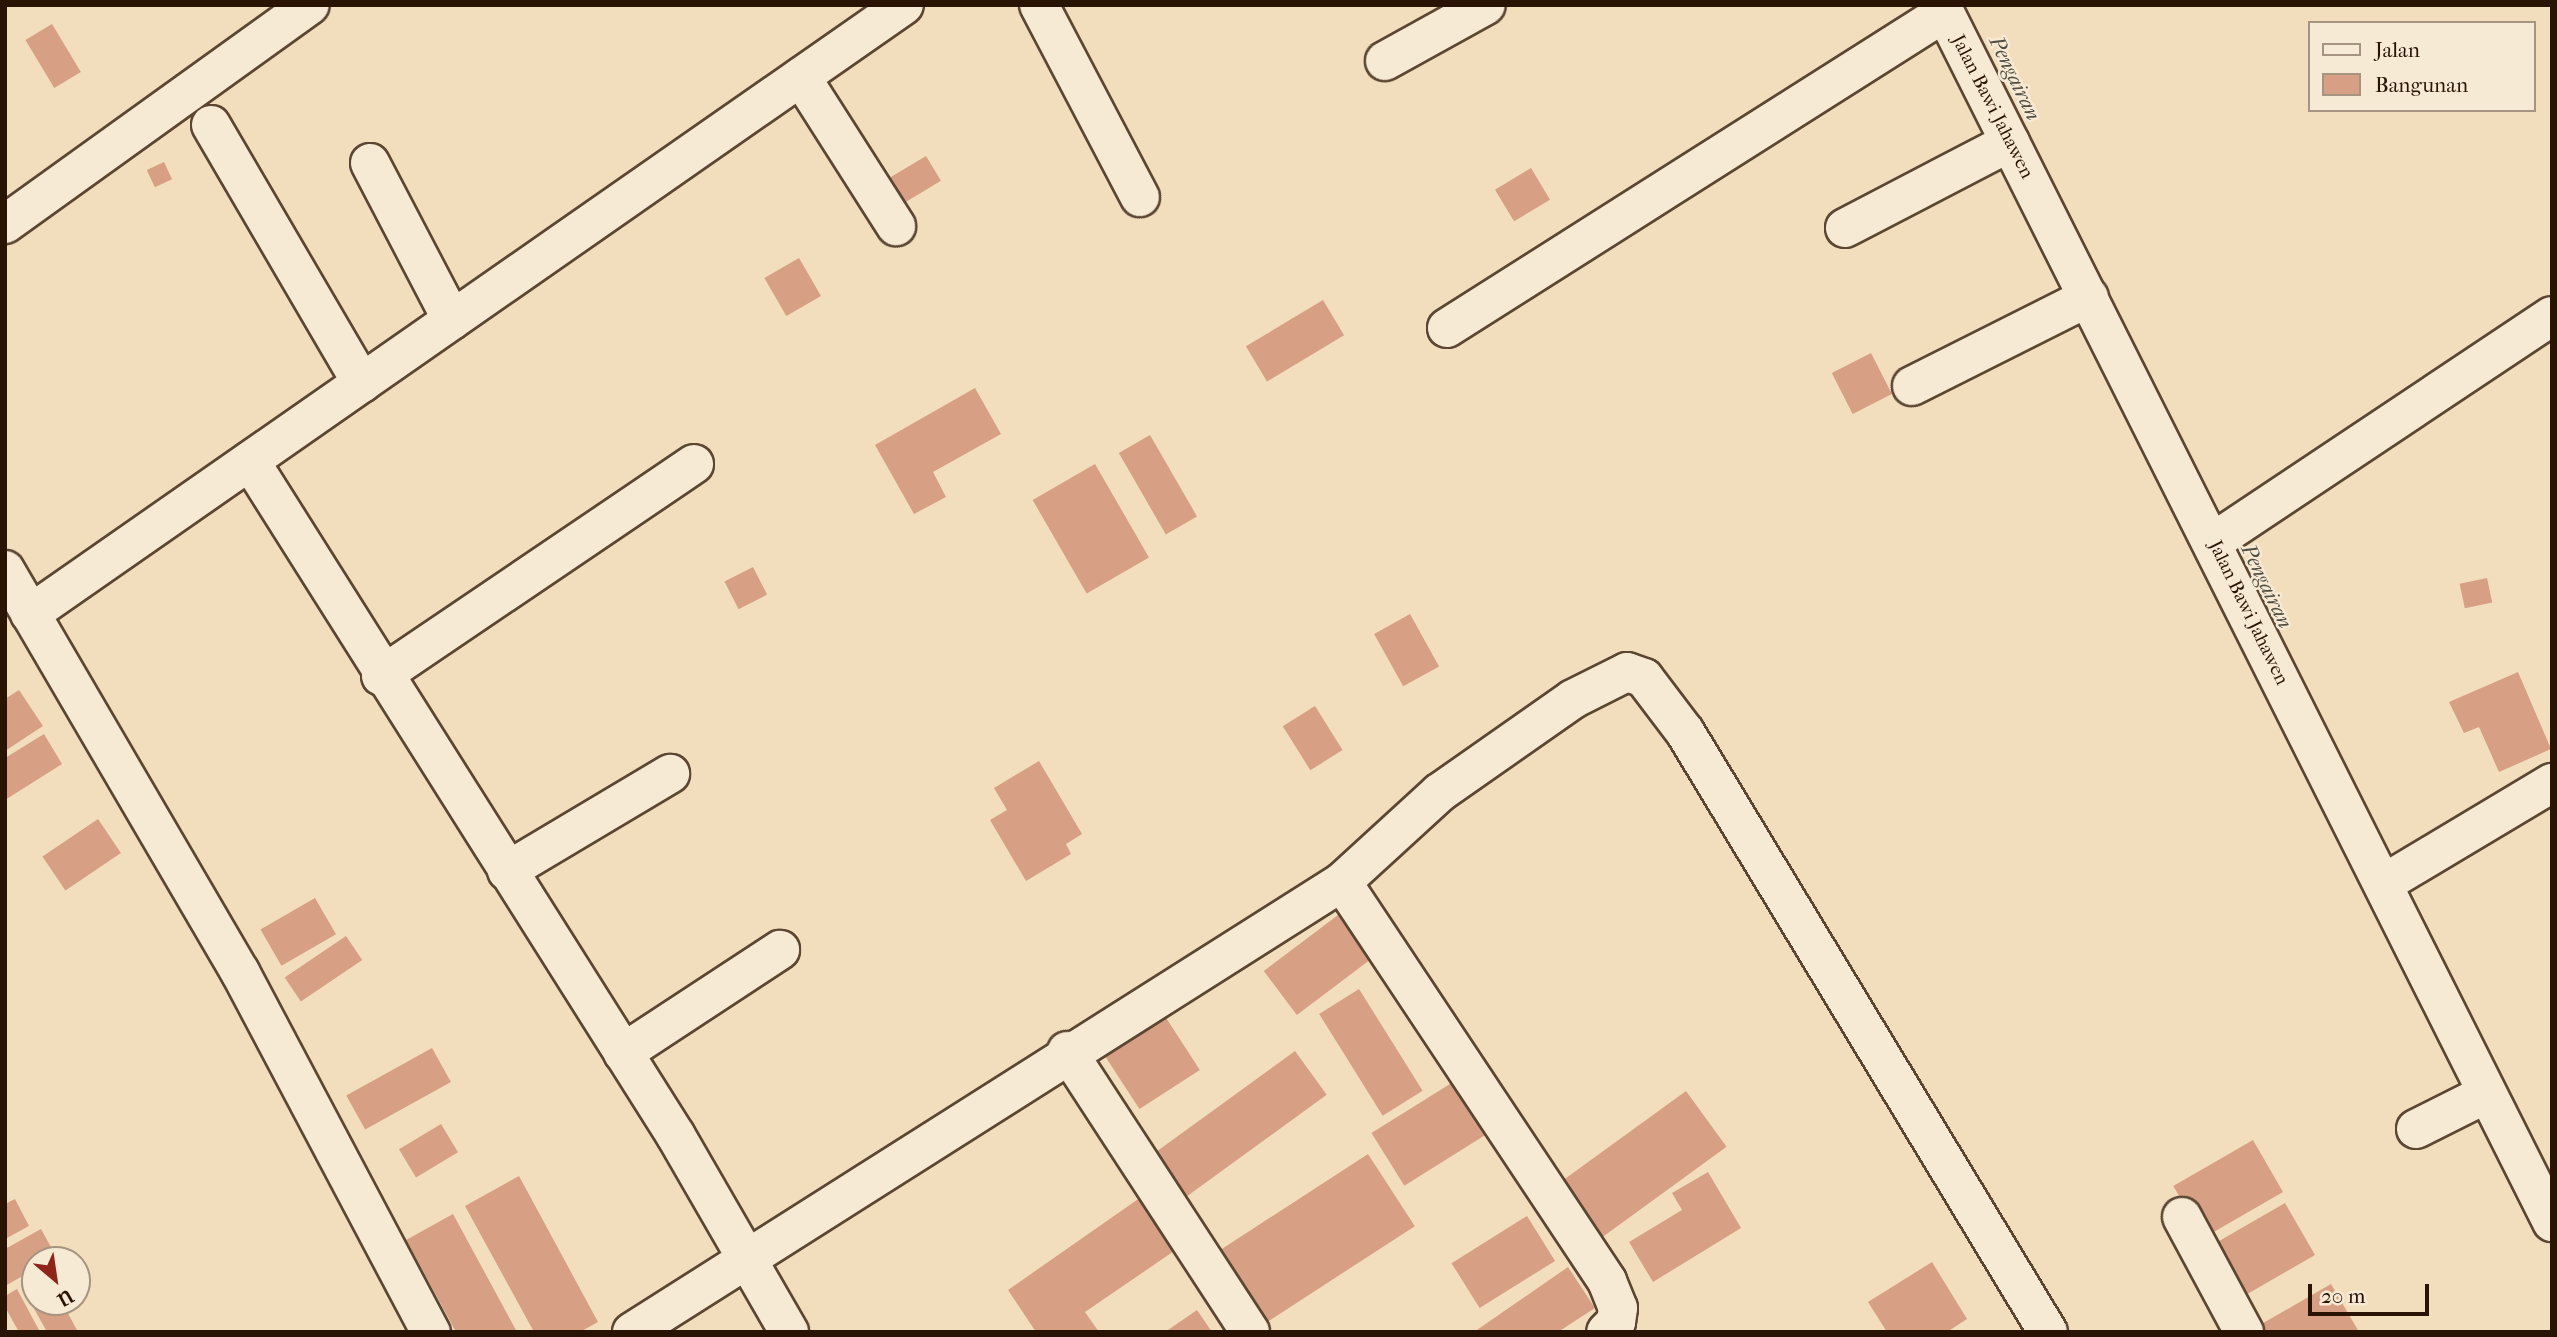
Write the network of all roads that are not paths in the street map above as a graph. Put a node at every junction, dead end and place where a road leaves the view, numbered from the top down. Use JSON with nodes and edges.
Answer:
{"nodes":[{"id":1,"x":310,"y":5,"type":"edge"},
{"id":2,"x":904,"y":5,"type":"edge"},
{"id":3,"x":1039,"y":5,"type":"edge"},
{"id":4,"x":1486,"y":5,"type":"edge"},
{"id":5,"x":1943,"y":9,"type":"edge"},
{"id":6,"x":1385,"y":61,"type":"dead end"},
{"id":7,"x":802,"y":77,"type":"junction"},
{"id":8,"x":211,"y":125,"type":"dead end"},
{"id":9,"x":2010,"y":142,"type":"junction"},
{"id":10,"x":370,"y":163,"type":"dead end"},
{"id":11,"x":1140,"y":197,"type":"dead end"},
{"id":12,"x":5,"y":225,"type":"edge"},
{"id":13,"x":896,"y":226,"type":"dead end"},
{"id":14,"x":1845,"y":228,"type":"dead end"},
{"id":15,"x":2089,"y":297,"type":"junction"},
{"id":16,"x":2552,"y":316,"type":"edge"},
{"id":17,"x":452,"y":320,"type":"junction"},
{"id":18,"x":1447,"y":328,"type":"dead end"},
{"id":19,"x":362,"y":383,"type":"junction"},
{"id":20,"x":1912,"y":386,"type":"dead end"},
{"id":21,"x":250,"y":461,"type":"junction"},
{"id":22,"x":694,"y":464,"type":"dead end"},
{"id":23,"x":2213,"y":542,"type":"junction"},
{"id":24,"x":5,"y":570,"type":"edge"},
{"id":25,"x":30,"y":614,"type":"junction"},
{"id":26,"x":381,"y":676,"type":"junction"},
{"id":27,"x":670,"y":774,"type":"dead end"},
{"id":28,"x":2552,"y":783,"type":"edge"},
{"id":29,"x":507,"y":871,"type":"junction"},
{"id":30,"x":1342,"y":882,"type":"junction"},
{"id":31,"x":2383,"y":884,"type":"junction"},
{"id":32,"x":780,"y":950,"type":"dead end"},
{"id":33,"x":1067,"y":1051,"type":"junction"},
{"id":34,"x":624,"y":1053,"type":"junction"},
{"id":35,"x":2486,"y":1094,"type":"junction"},
{"id":36,"x":2416,"y":1129,"type":"dead end"},
{"id":37,"x":2182,"y":1217,"type":"dead end"},
{"id":38,"x":2552,"y":1222,"type":"edge"},
{"id":39,"x":746,"y":1257,"type":"junction"},
{"id":40,"x":431,"y":1332,"type":"edge"},
{"id":41,"x":632,"y":1332,"type":"edge"},
{"id":42,"x":789,"y":1332,"type":"edge"},
{"id":43,"x":1250,"y":1332,"type":"edge"},
{"id":44,"x":1606,"y":1332,"type":"edge"},
{"id":45,"x":2048,"y":1332,"type":"edge"},
{"id":46,"x":2244,"y":1332,"type":"edge"}],
"edges":[{"from":1,"to":12,"type":"street"},
{"from":2,"to":7,"type":"street"},
{"from":3,"to":11,"type":"street"},
{"from":4,"to":6,"type":"street"},
{"from":5,"to":9,"type":"street","name":"Jalan Bawi Jahawen"},
{"from":5,"to":18,"type":"street"},
{"from":7,"to":13,"type":"street"},
{"from":7,"to":17,"type":"street"},
{"from":8,"to":19,"type":"street"},
{"from":9,"to":14,"type":"street"},
{"from":9,"to":15,"type":"street","name":"Jalan Bawi Jahawen"},
{"from":10,"to":17,"type":"street"},
{"from":15,"to":20,"type":"street"},
{"from":15,"to":23,"type":"street","name":"Jalan Bawi Jahawen"},
{"from":16,"to":23,"type":"street"},
{"from":17,"to":19,"type":"street"},
{"from":19,"to":21,"type":"street"},
{"from":21,"to":25,"type":"street"},
{"from":21,"to":26,"type":"street"},
{"from":22,"to":26,"type":"street"},
{"from":23,"to":31,"type":"street","name":"Jalan Bawi Jahawen"},
{"from":24,"to":25,"type":"street"},
{"from":25,"to":40,"type":"street"},
{"from":26,"to":29,"type":"street"},
{"from":27,"to":29,"type":"street"},
{"from":28,"to":31,"type":"street"},
{"from":29,"to":34,"type":"street"},
{"from":30,"to":33,"type":"street"},
{"from":30,"to":44,"type":"street"},
{"from":30,"to":45,"type":"street"},
{"from":31,"to":35,"type":"street","name":"Jalan Bawi Jahawen"},
{"from":32,"to":34,"type":"street"},
{"from":33,"to":39,"type":"street"},
{"from":33,"to":43,"type":"street"},
{"from":34,"to":39,"type":"street"},
{"from":35,"to":36,"type":"street"},
{"from":35,"to":38,"type":"street","name":"Jalan Bawi Jahawen"},
{"from":37,"to":46,"type":"street"},
{"from":39,"to":41,"type":"street"},
{"from":39,"to":42,"type":"street"}]}
